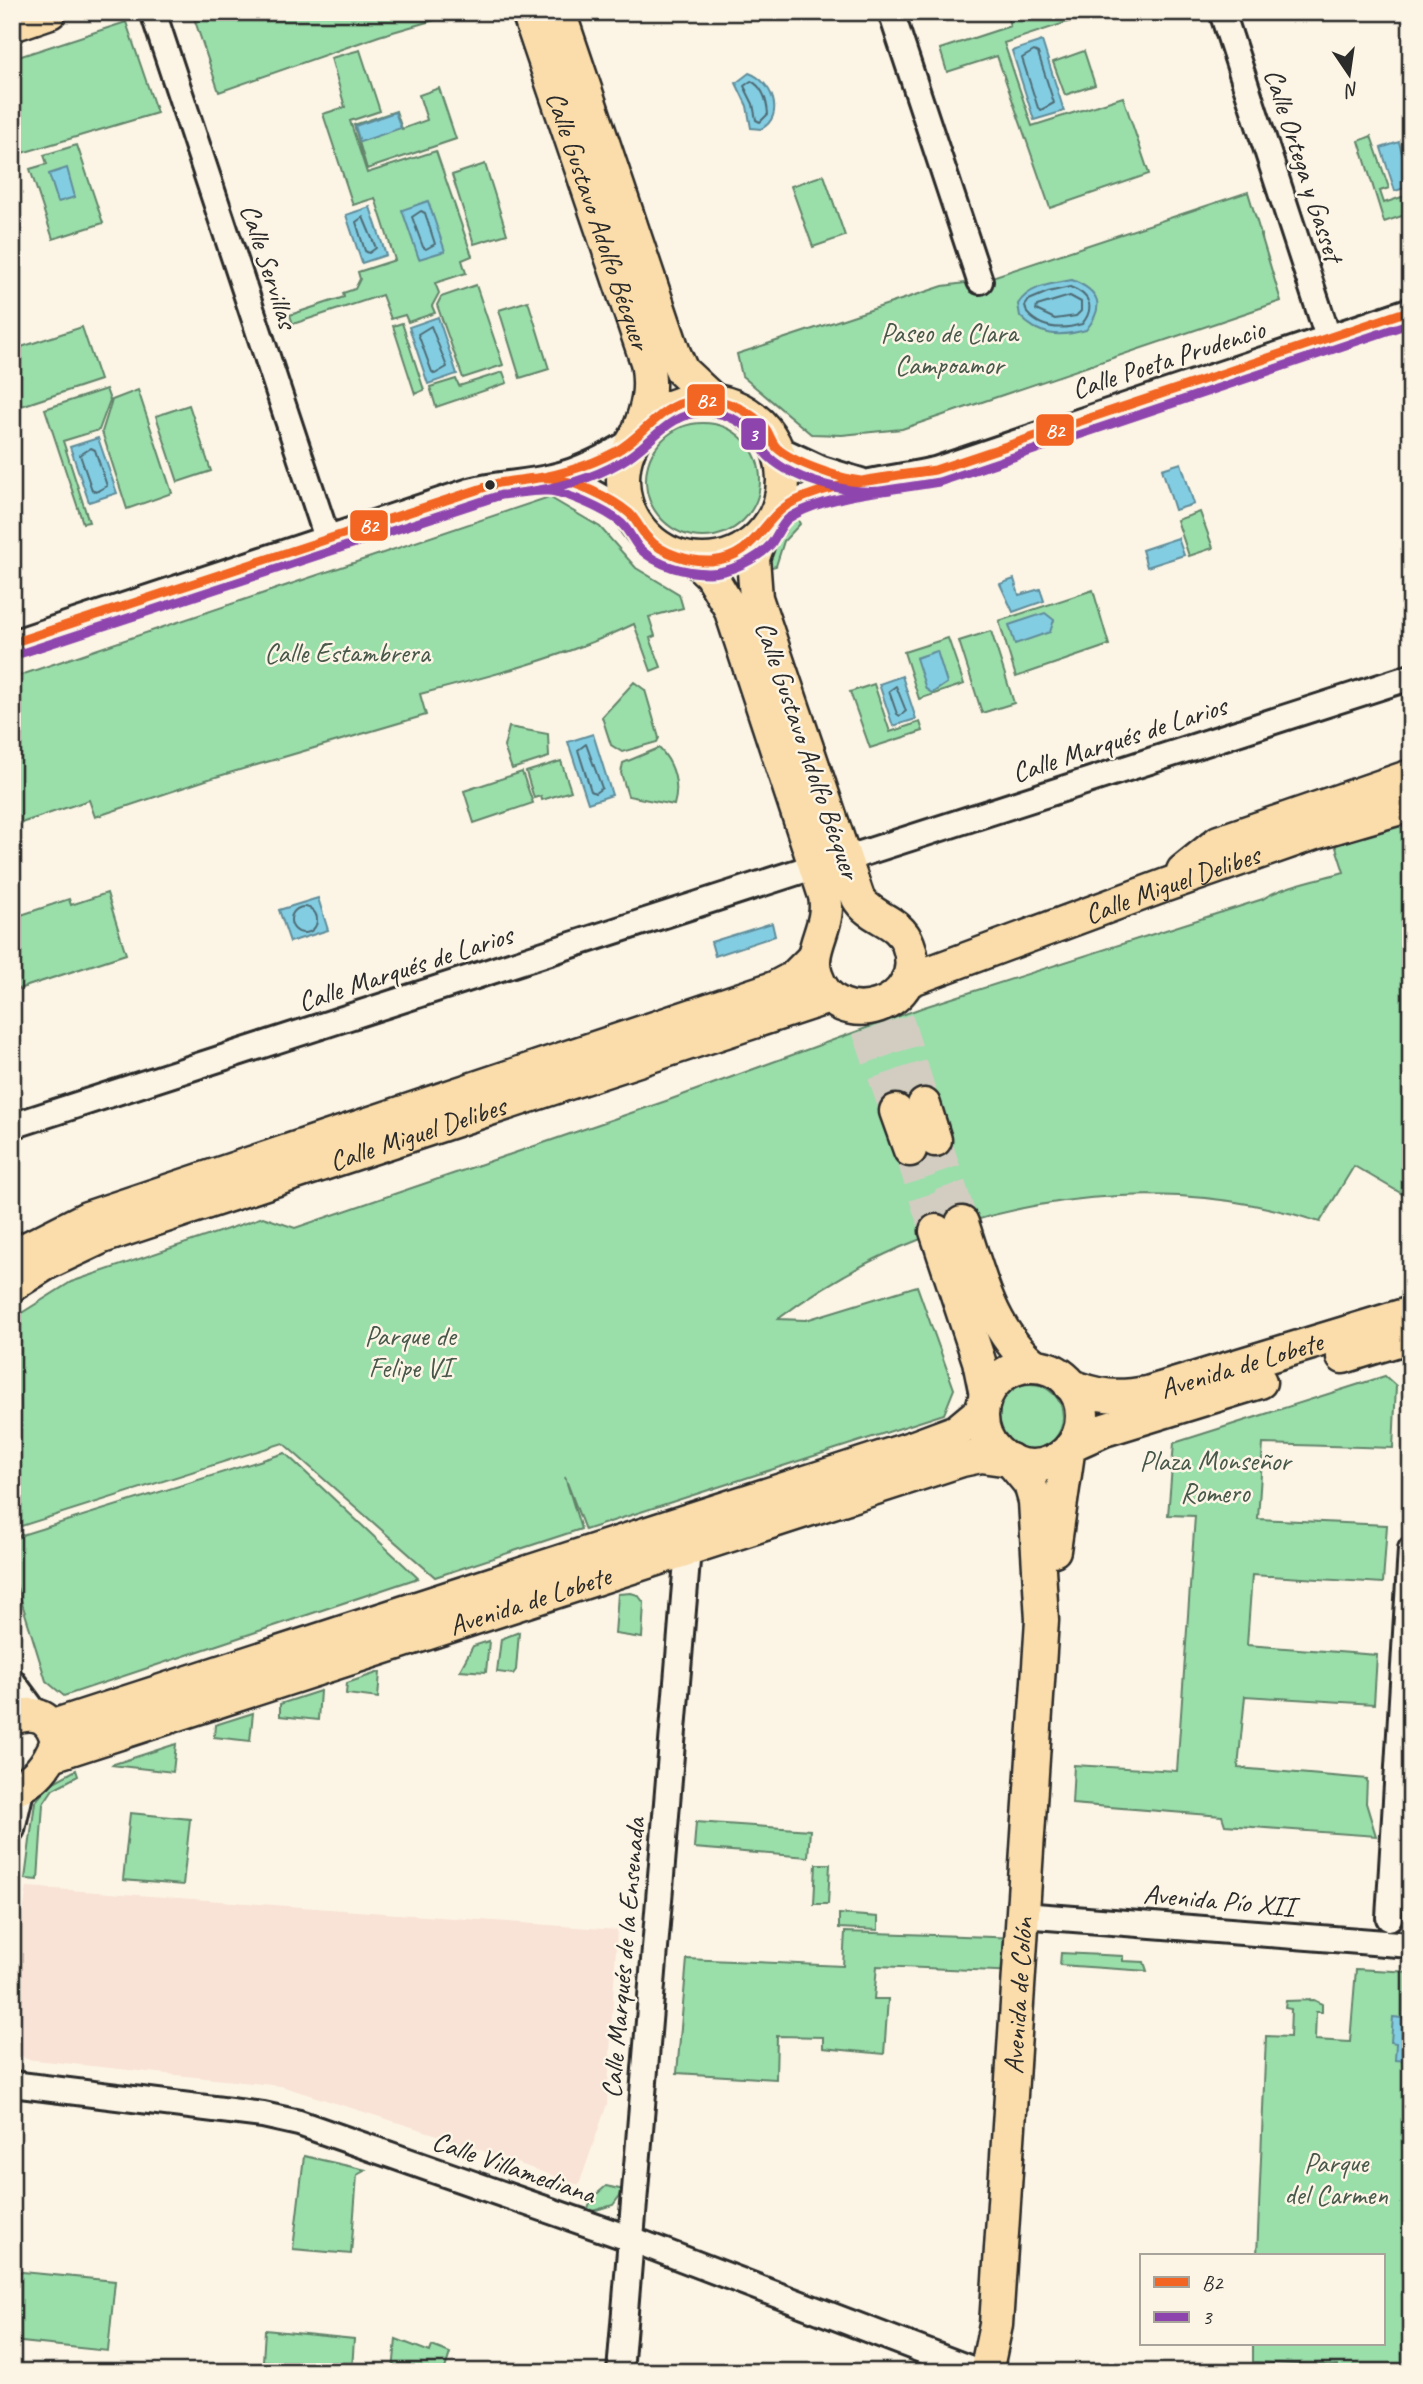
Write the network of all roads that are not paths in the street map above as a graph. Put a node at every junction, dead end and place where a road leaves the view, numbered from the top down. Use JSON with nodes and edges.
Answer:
{"nodes":[{"id":1,"x":50,"y":12,"type":"edge"},
{"id":2,"x":153,"y":12,"type":"edge"},
{"id":3,"x":528,"y":12,"type":"edge"},
{"id":4,"x":559,"y":12,"type":"edge"},
{"id":5,"x":891,"y":12,"type":"edge"},
{"id":6,"x":1222,"y":12,"type":"edge"},
{"id":7,"x":12,"y":25,"type":"edge"},
{"id":8,"x":980,"y":281,"type":"dead end"},
{"id":9,"x":1411,"y":310,"type":"edge"},
{"id":10,"x":1328,"y":337,"type":"junction"},
{"id":11,"x":713,"y":400,"type":"junction"},
{"id":12,"x":635,"y":437,"type":"junction"},
{"id":13,"x":777,"y":448,"type":"junction"},
{"id":14,"x":551,"y":478,"type":"junction"},
{"id":15,"x":862,"y":481,"type":"junction"},
{"id":16,"x":629,"y":513,"type":"junction"},
{"id":17,"x":770,"y":523,"type":"junction"},
{"id":18,"x":327,"y":538,"type":"junction"},
{"id":19,"x":695,"y":560,"type":"junction"},
{"id":20,"x":12,"y":643,"type":"edge"},
{"id":21,"x":1411,"y":677,"type":"edge"},
{"id":22,"x":1411,"y":776,"type":"edge"},
{"id":23,"x":1411,"y":805,"type":"edge"},
{"id":24,"x":830,"y":862,"type":"junction"},
{"id":25,"x":1166,"y":885,"type":"junction"},
{"id":26,"x":878,"y":916,"type":"junction"},
{"id":27,"x":817,"y":947,"type":"junction"},
{"id":28,"x":914,"y":975,"type":"junction"},
{"id":29,"x":834,"y":1000,"type":"junction"},
{"id":30,"x":910,"y":1108,"type":"tunnel mouth"},
{"id":31,"x":12,"y":1126,"type":"edge"},
{"id":32,"x":923,"y":1145,"type":"tunnel mouth"},
{"id":33,"x":12,"y":1256,"type":"edge"},
{"id":34,"x":12,"y":1284,"type":"edge"},
{"id":35,"x":1411,"y":1313,"type":"edge"},
{"id":36,"x":1404,"y":1344,"type":"edge"},
{"id":37,"x":1034,"y":1365,"type":"junction"},
{"id":38,"x":1070,"y":1385,"type":"junction"},
{"id":39,"x":984,"y":1403,"type":"junction"},
{"id":40,"x":1071,"y":1448,"type":"junction"},
{"id":41,"x":1010,"y":1460,"type":"junction"},
{"id":42,"x":688,"y":1549,"type":"junction"},
{"id":43,"x":1411,"y":1549,"type":"edge"},
{"id":44,"x":1042,"y":1620,"type":"junction"},
{"id":45,"x":12,"y":1681,"type":"edge"},
{"id":46,"x":39,"y":1728,"type":"edge"},
{"id":47,"x":17,"y":1787,"type":"edge"},
{"id":48,"x":1411,"y":1810,"type":"edge"},
{"id":49,"x":12,"y":1829,"type":"edge"},
{"id":50,"x":1022,"y":1915,"type":"junction"},
{"id":51,"x":1389,"y":1918,"type":"dead end"},
{"id":52,"x":1405,"y":1944,"type":"edge"},
{"id":53,"x":12,"y":2084,"type":"edge"},
{"id":54,"x":631,"y":2239,"type":"junction"},
{"id":55,"x":620,"y":2372,"type":"edge"},
{"id":56,"x":979,"y":2372,"type":"edge"},
{"id":57,"x":986,"y":2372,"type":"edge"}],
"edges":[{"from":1,"to":7,"type":"main road"},
{"from":2,"to":18,"type":"street","name":"Calle Servillas"},
{"from":3,"to":12,"type":"main road","name":"Calle Gustavo Adolfo Bécquer"},
{"from":4,"to":11,"type":"main road","name":"Calle Gustavo Adolfo Bécquer"},
{"from":5,"to":8,"type":"street"},
{"from":6,"to":10,"type":"street","name":"Calle Ortega y Gasset"},
{"from":9,"to":10,"type":"street","name":"Calle Poeta Prudencio"},
{"from":10,"to":15,"type":"street","name":"Calle Poeta Prudencio"},
{"from":11,"to":12,"type":"main road"},
{"from":11,"to":13,"type":"main road"},
{"from":12,"to":14,"type":"street"},
{"from":12,"to":16,"type":"main road"},
{"from":13,"to":15,"type":"street","name":"Calle Poeta Prudencio"},
{"from":13,"to":17,"type":"main road"},
{"from":14,"to":16,"type":"street"},
{"from":14,"to":18,"type":"street"},
{"from":15,"to":17,"type":"street","name":"Calle Poeta Prudencio"},
{"from":16,"to":19,"type":"main road"},
{"from":17,"to":19,"type":"main road"},
{"from":17,"to":24,"type":"main road","name":"Calle Gustavo Adolfo Bécquer"},
{"from":18,"to":20,"type":"street"},
{"from":19,"to":24,"type":"main road","name":"Calle Gustavo Adolfo Bécquer"},
{"from":21,"to":24,"type":"street","name":"Calle Marqués de Larios"},
{"from":22,"to":25,"type":"main road","name":"Calle Miguel Delibes"},
{"from":23,"to":25,"type":"main road","name":"Calle Miguel Delibes"},
{"from":24,"to":26,"type":"main road","name":"Calle Gustavo Adolfo Bécquer"},
{"from":24,"to":27,"type":"main road","name":"Calle Gustavo Adolfo Bécquer"},
{"from":24,"to":31,"type":"street","name":"Calle Marqués de Larios"},
{"from":25,"to":28,"type":"main road","name":"Calle Miguel Delibes"},
{"from":26,"to":27,"type":"main road","name":"Calle Gustavo Adolfo Bécquer"},
{"from":26,"to":28,"type":"main road","name":"Calle Gustavo Adolfo Bécquer"},
{"from":27,"to":29,"type":"main road","name":"Calle Gustavo Adolfo Bécquer"},
{"from":27,"to":33,"type":"main road","name":"Calle Miguel Delibes"},
{"from":28,"to":29,"type":"main road"},
{"from":28,"to":29,"type":"main road"},
{"from":29,"to":34,"type":"main road","name":"Calle Miguel Delibes"},
{"from":30,"to":32,"type":"main road"},
{"from":35,"to":38,"type":"main road","name":"Avenida de Lobete"},
{"from":36,"to":40,"type":"main road","name":"Avenida de Lobete"},
{"from":37,"to":38,"type":"main road"},
{"from":37,"to":39,"type":"main road"},
{"from":37,"to":39,"type":"main road"},
{"from":38,"to":40,"type":"main road"},
{"from":39,"to":41,"type":"main road"},
{"from":39,"to":46,"type":"main road","name":"Avenida de Lobete"},
{"from":40,"to":41,"type":"main road"},
{"from":40,"to":44,"type":"main road","name":"Avenida de Colón"},
{"from":41,"to":42,"type":"main road","name":"Avenida de Lobete"},
{"from":41,"to":44,"type":"main road","name":"Avenida de Colón"},
{"from":42,"to":46,"type":"main road","name":"Avenida de Lobete"},
{"from":42,"to":54,"type":"street","name":"Calle Marqués de la Ensenada"},
{"from":43,"to":51,"type":"street"},
{"from":44,"to":50,"type":"main road","name":"Avenida de Colón"},
{"from":45,"to":46,"type":"street"},
{"from":46,"to":47,"type":"main road"},
{"from":47,"to":49,"type":"street"},
{"from":48,"to":52,"type":"street"},
{"from":50,"to":52,"type":"street","name":"Avenida Pío XII"},
{"from":50,"to":57,"type":"main road","name":"Avenida de Colón"},
{"from":53,"to":54,"type":"street","name":"Calle Villamediana"},
{"from":54,"to":55,"type":"street","name":"Calle Marqués de la Ensenada"},
{"from":54,"to":56,"type":"street","name":"Calle Villamediana"}]}
